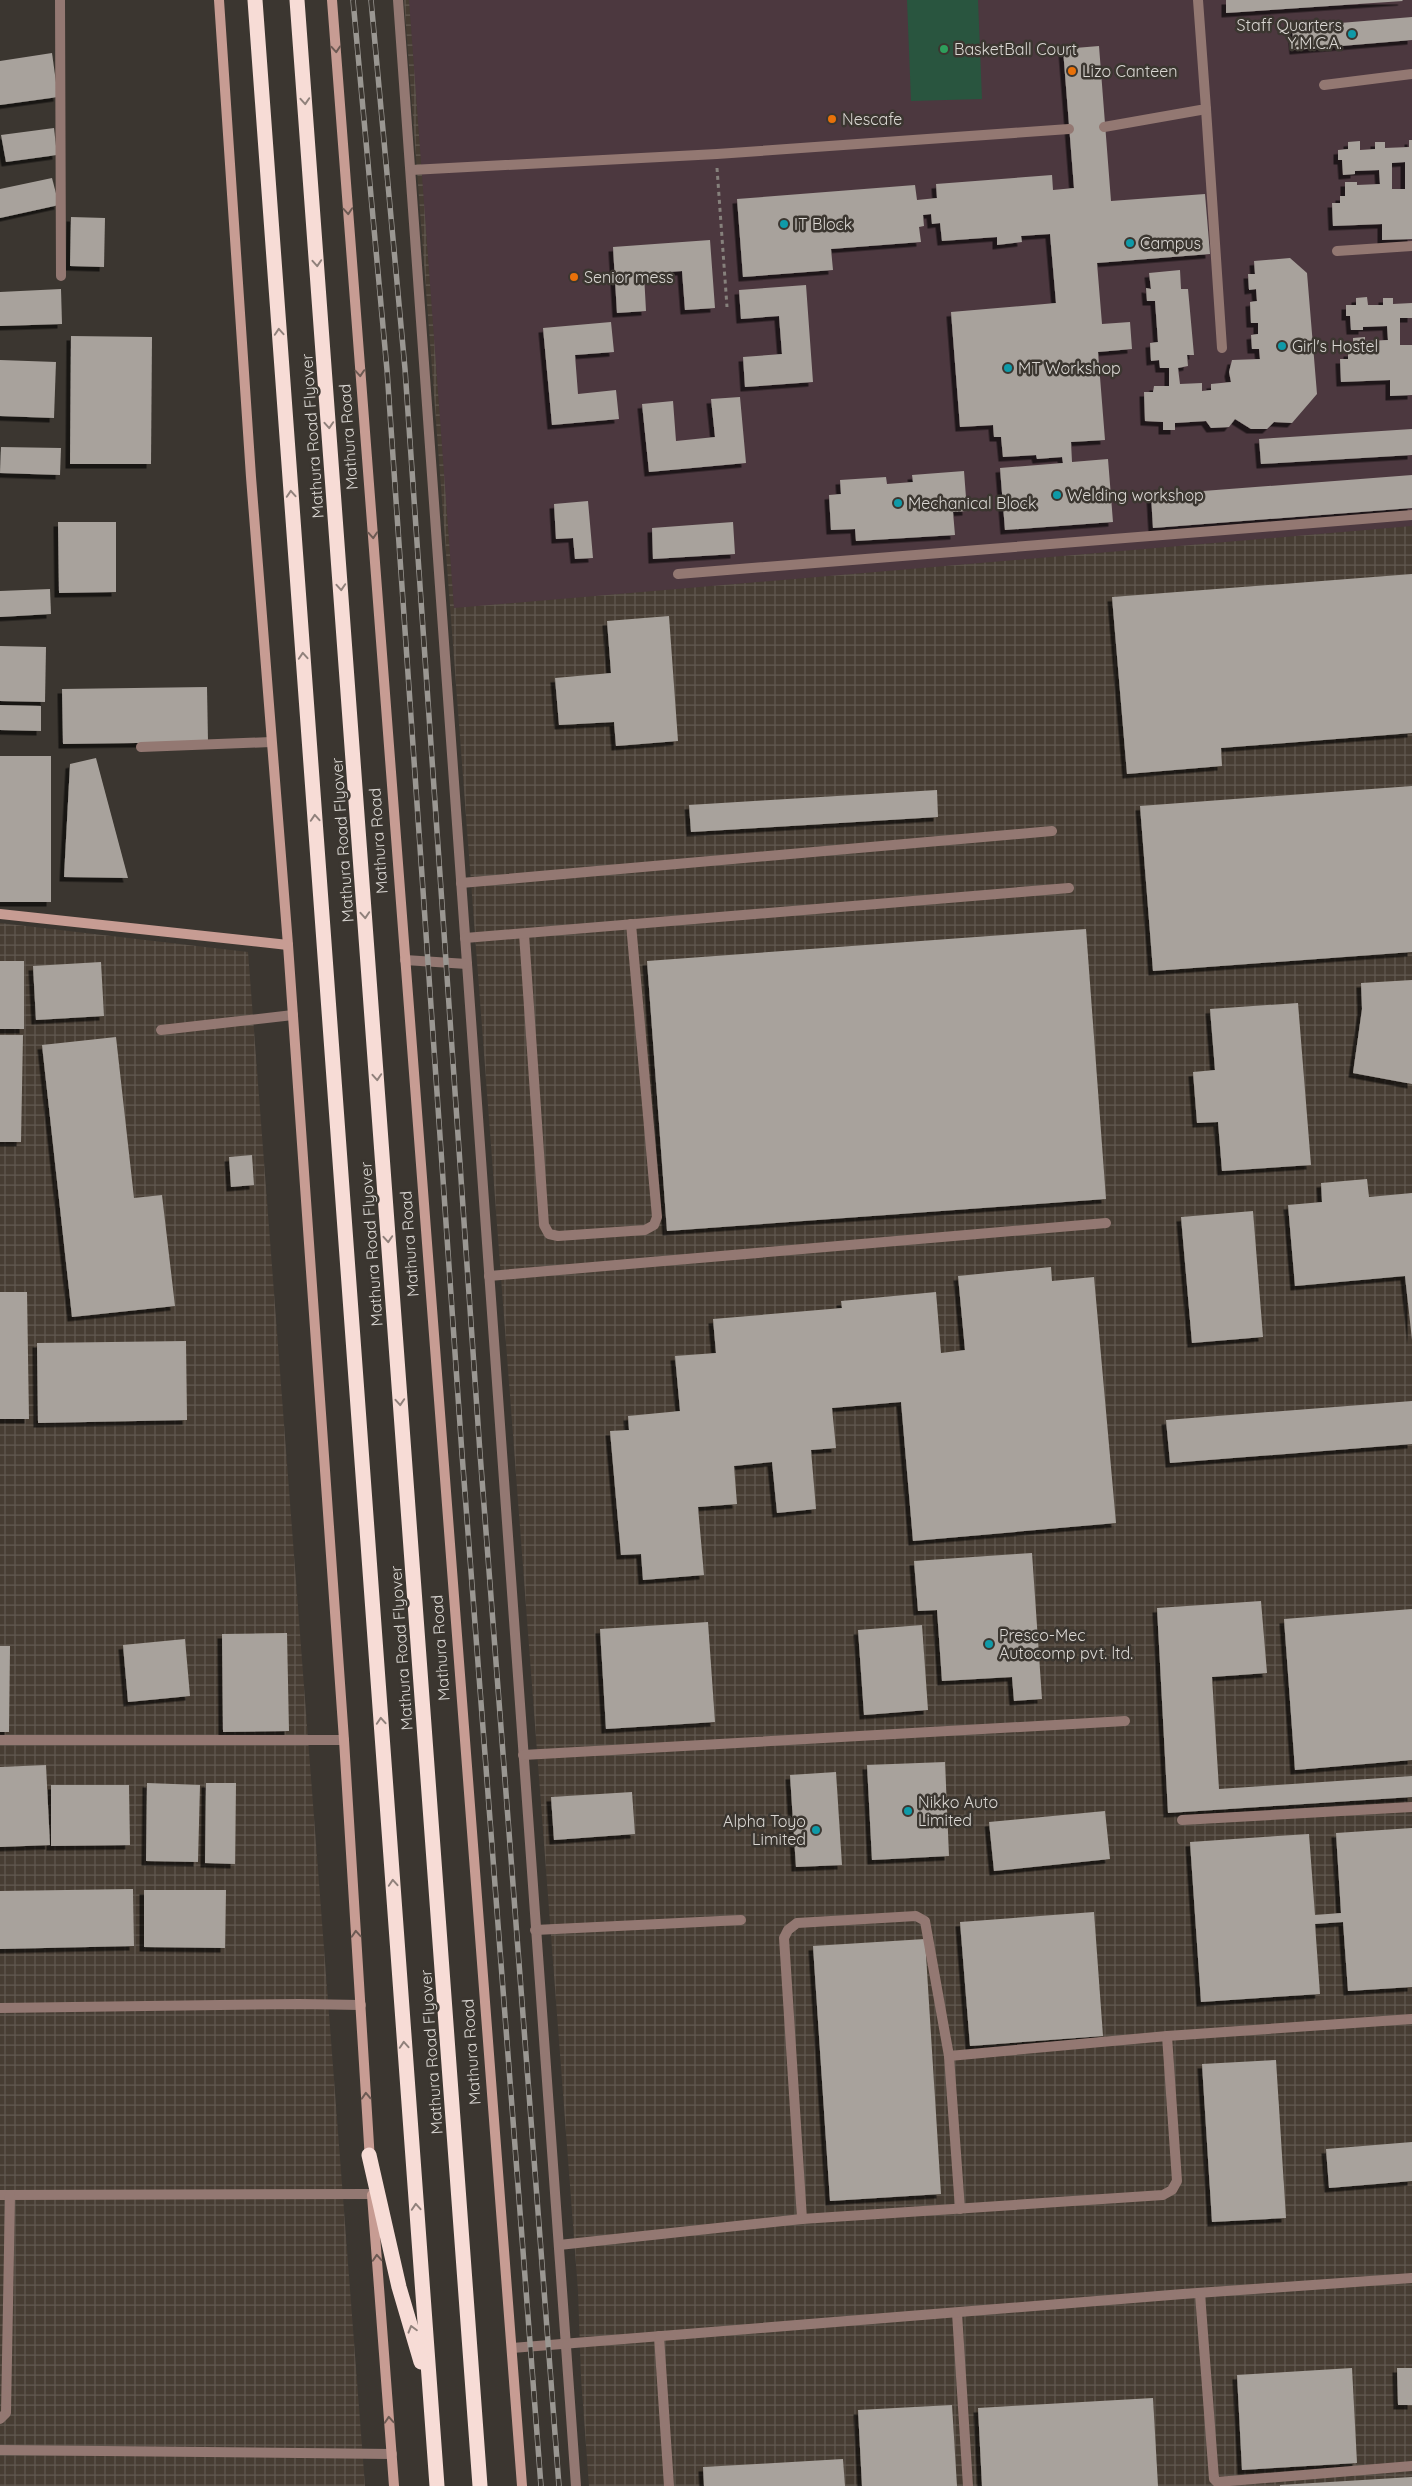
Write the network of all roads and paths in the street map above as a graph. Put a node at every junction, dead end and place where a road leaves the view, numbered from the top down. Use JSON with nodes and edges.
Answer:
{"nodes":[{"id":1,"x":60,"y":0,"type":"edge"},
{"id":2,"x":220,"y":0,"type":"edge"},
{"id":3,"x":255,"y":0,"type":"edge"},
{"id":4,"x":297,"y":0,"type":"edge"},
{"id":5,"x":332,"y":0,"type":"edge"},
{"id":6,"x":398,"y":0,"type":"edge"},
{"id":7,"x":1198,"y":0,"type":"edge"},
{"id":8,"x":1412,"y":74,"type":"edge"},
{"id":9,"x":1324,"y":85,"type":"dead end"},
{"id":10,"x":1206,"y":109,"type":"junction"},
{"id":11,"x":1104,"y":127,"type":"dead end"},
{"id":12,"x":1069,"y":129,"type":"dead end"},
{"id":13,"x":716,"y":154,"type":"junction"},
{"id":14,"x":411,"y":170,"type":"junction"},
{"id":15,"x":1412,"y":246,"type":"edge"},
{"id":16,"x":1337,"y":251,"type":"dead end"},
{"id":17,"x":61,"y":276,"type":"dead end"},
{"id":18,"x":727,"y":308,"type":"dead end"},
{"id":19,"x":1222,"y":348,"type":"dead end"},
{"id":20,"x":1412,"y":515,"type":"edge"},
{"id":21,"x":678,"y":574,"type":"dead end"},
{"id":22,"x":272,"y":742,"type":"junction"},
{"id":23,"x":141,"y":747,"type":"dead end"},
{"id":24,"x":1052,"y":831,"type":"dead end"},
{"id":25,"x":462,"y":883,"type":"junction"},
{"id":26,"x":1069,"y":888,"type":"dead end"},
{"id":27,"x":0,"y":914,"type":"edge"},
{"id":28,"x":631,"y":924,"type":"junction"},
{"id":29,"x":524,"y":934,"type":"junction"},
{"id":30,"x":465,"y":938,"type":"junction"},
{"id":31,"x":288,"y":945,"type":"junction"},
{"id":32,"x":405,"y":960,"type":"junction"},
{"id":33,"x":467,"y":964,"type":"junction"},
{"id":34,"x":293,"y":1015,"type":"junction"},
{"id":35,"x":160,"y":1030,"type":"dead end"},
{"id":36,"x":1106,"y":1223,"type":"dead end"},
{"id":37,"x":489,"y":1276,"type":"junction"},
{"id":38,"x":1125,"y":1721,"type":"dead end"},
{"id":39,"x":0,"y":1740,"type":"edge"},
{"id":40,"x":344,"y":1740,"type":"junction"},
{"id":41,"x":523,"y":1755,"type":"junction"},
{"id":42,"x":1412,"y":1807,"type":"edge"},
{"id":43,"x":1182,"y":1820,"type":"dead end"},
{"id":44,"x":741,"y":1920,"type":"dead end"},
{"id":45,"x":535,"y":1930,"type":"junction"},
{"id":46,"x":361,"y":2005,"type":"junction"},
{"id":47,"x":0,"y":2008,"type":"edge"},
{"id":48,"x":1412,"y":2019,"type":"edge"},
{"id":49,"x":1167,"y":2036,"type":"junction"},
{"id":50,"x":949,"y":2056,"type":"junction"},
{"id":51,"x":369,"y":2155,"type":"junction"},
{"id":52,"x":372,"y":2194,"type":"junction"},
{"id":53,"x":5,"y":2195,"type":"edge"},
{"id":54,"x":960,"y":2209,"type":"junction"},
{"id":55,"x":802,"y":2219,"type":"junction"},
{"id":56,"x":559,"y":2245,"type":"junction"},
{"id":57,"x":1412,"y":2278,"type":"edge"},
{"id":58,"x":1200,"y":2294,"type":"junction"},
{"id":59,"x":957,"y":2313,"type":"junction"},
{"id":60,"x":659,"y":2336,"type":"junction"},
{"id":61,"x":566,"y":2344,"type":"junction"},
{"id":62,"x":512,"y":2348,"type":"junction"},
{"id":63,"x":430,"y":2393,"type":"junction"},
{"id":64,"x":0,"y":2420,"type":"edge"},
{"id":65,"x":0,"y":2450,"type":"edge"},
{"id":66,"x":392,"y":2454,"type":"junction"},
{"id":67,"x":1412,"y":2466,"type":"edge"},
{"id":68,"x":394,"y":2486,"type":"edge"},
{"id":69,"x":437,"y":2486,"type":"edge"},
{"id":70,"x":480,"y":2486,"type":"edge"},
{"id":71,"x":522,"y":2486,"type":"edge"},
{"id":72,"x":576,"y":2486,"type":"edge"},
{"id":73,"x":669,"y":2486,"type":"edge"},
{"id":74,"x":968,"y":2486,"type":"edge"}],
"edges":[{"from":1,"to":17,"type":"street"},
{"from":2,"to":22,"type":"main road"},
{"from":63,"to":3,"type":"highway","name":"Mathura Road Flyover","one_way":true},
{"from":4,"to":70,"type":"highway","name":"Mathura Road Flyover","one_way":true},
{"from":5,"to":32,"type":"main road","name":"Mathura Road","one_way":true},
{"from":6,"to":14,"type":"street"},
{"from":7,"to":10,"type":"street"},
{"from":8,"to":9,"type":"street"},
{"from":10,"to":11,"type":"street"},
{"from":10,"to":19,"type":"street"},
{"from":12,"to":13,"type":"street"},
{"from":13,"to":14,"type":"street"},
{"from":13,"to":18,"type":"path"},
{"from":14,"to":25,"type":"street"},
{"from":15,"to":16,"type":"street"},
{"from":20,"to":21,"type":"street"},
{"from":22,"to":23,"type":"street"},
{"from":22,"to":31,"type":"main road"},
{"from":24,"to":25,"type":"street"},
{"from":25,"to":30,"type":"street"},
{"from":26,"to":28,"type":"street"},
{"from":27,"to":31,"type":"main road"},
{"from":28,"to":29,"type":"street"},
{"from":28,"to":29,"type":"street"},
{"from":29,"to":30,"type":"street"},
{"from":30,"to":33,"type":"street"},
{"from":31,"to":34,"type":"main road"},
{"from":32,"to":33,"type":"street"},
{"from":32,"to":62,"type":"main road","name":"Mathura Road"},
{"from":33,"to":37,"type":"street"},
{"from":34,"to":35,"type":"street"},
{"from":34,"to":40,"type":"main road"},
{"from":36,"to":37,"type":"street"},
{"from":37,"to":41,"type":"street"},
{"from":38,"to":41,"type":"street"},
{"from":39,"to":40,"type":"street"},
{"from":46,"to":40,"type":"main road","one_way":true},
{"from":41,"to":45,"type":"street"},
{"from":42,"to":43,"type":"street"},
{"from":44,"to":45,"type":"street"},
{"from":45,"to":56,"type":"street"},
{"from":46,"to":47,"type":"street"},
{"from":51,"to":46,"type":"main road","one_way":true},
{"from":48,"to":49,"type":"street"},
{"from":49,"to":50,"type":"street"},
{"from":49,"to":54,"type":"street"},
{"from":50,"to":54,"type":"street"},
{"from":50,"to":55,"type":"street"},
{"from":51,"to":52,"type":"main road"},
{"from":63,"to":51,"type":"highway","one_way":true},
{"from":52,"to":53,"type":"street"},
{"from":66,"to":52,"type":"main road","one_way":true},
{"from":53,"to":64,"type":"street"},
{"from":54,"to":55,"type":"street"},
{"from":55,"to":56,"type":"street"},
{"from":56,"to":61,"type":"street"},
{"from":57,"to":58,"type":"street"},
{"from":58,"to":59,"type":"street"},
{"from":58,"to":67,"type":"street"},
{"from":59,"to":60,"type":"street"},
{"from":59,"to":74,"type":"street"},
{"from":60,"to":61,"type":"street"},
{"from":60,"to":73,"type":"street"},
{"from":61,"to":62,"type":"street"},
{"from":61,"to":72,"type":"street"},
{"from":62,"to":71,"type":"main road","name":"Mathura Road"},
{"from":63,"to":69,"type":"highway"},
{"from":65,"to":66,"type":"street"},
{"from":66,"to":68,"type":"main road"}]}
